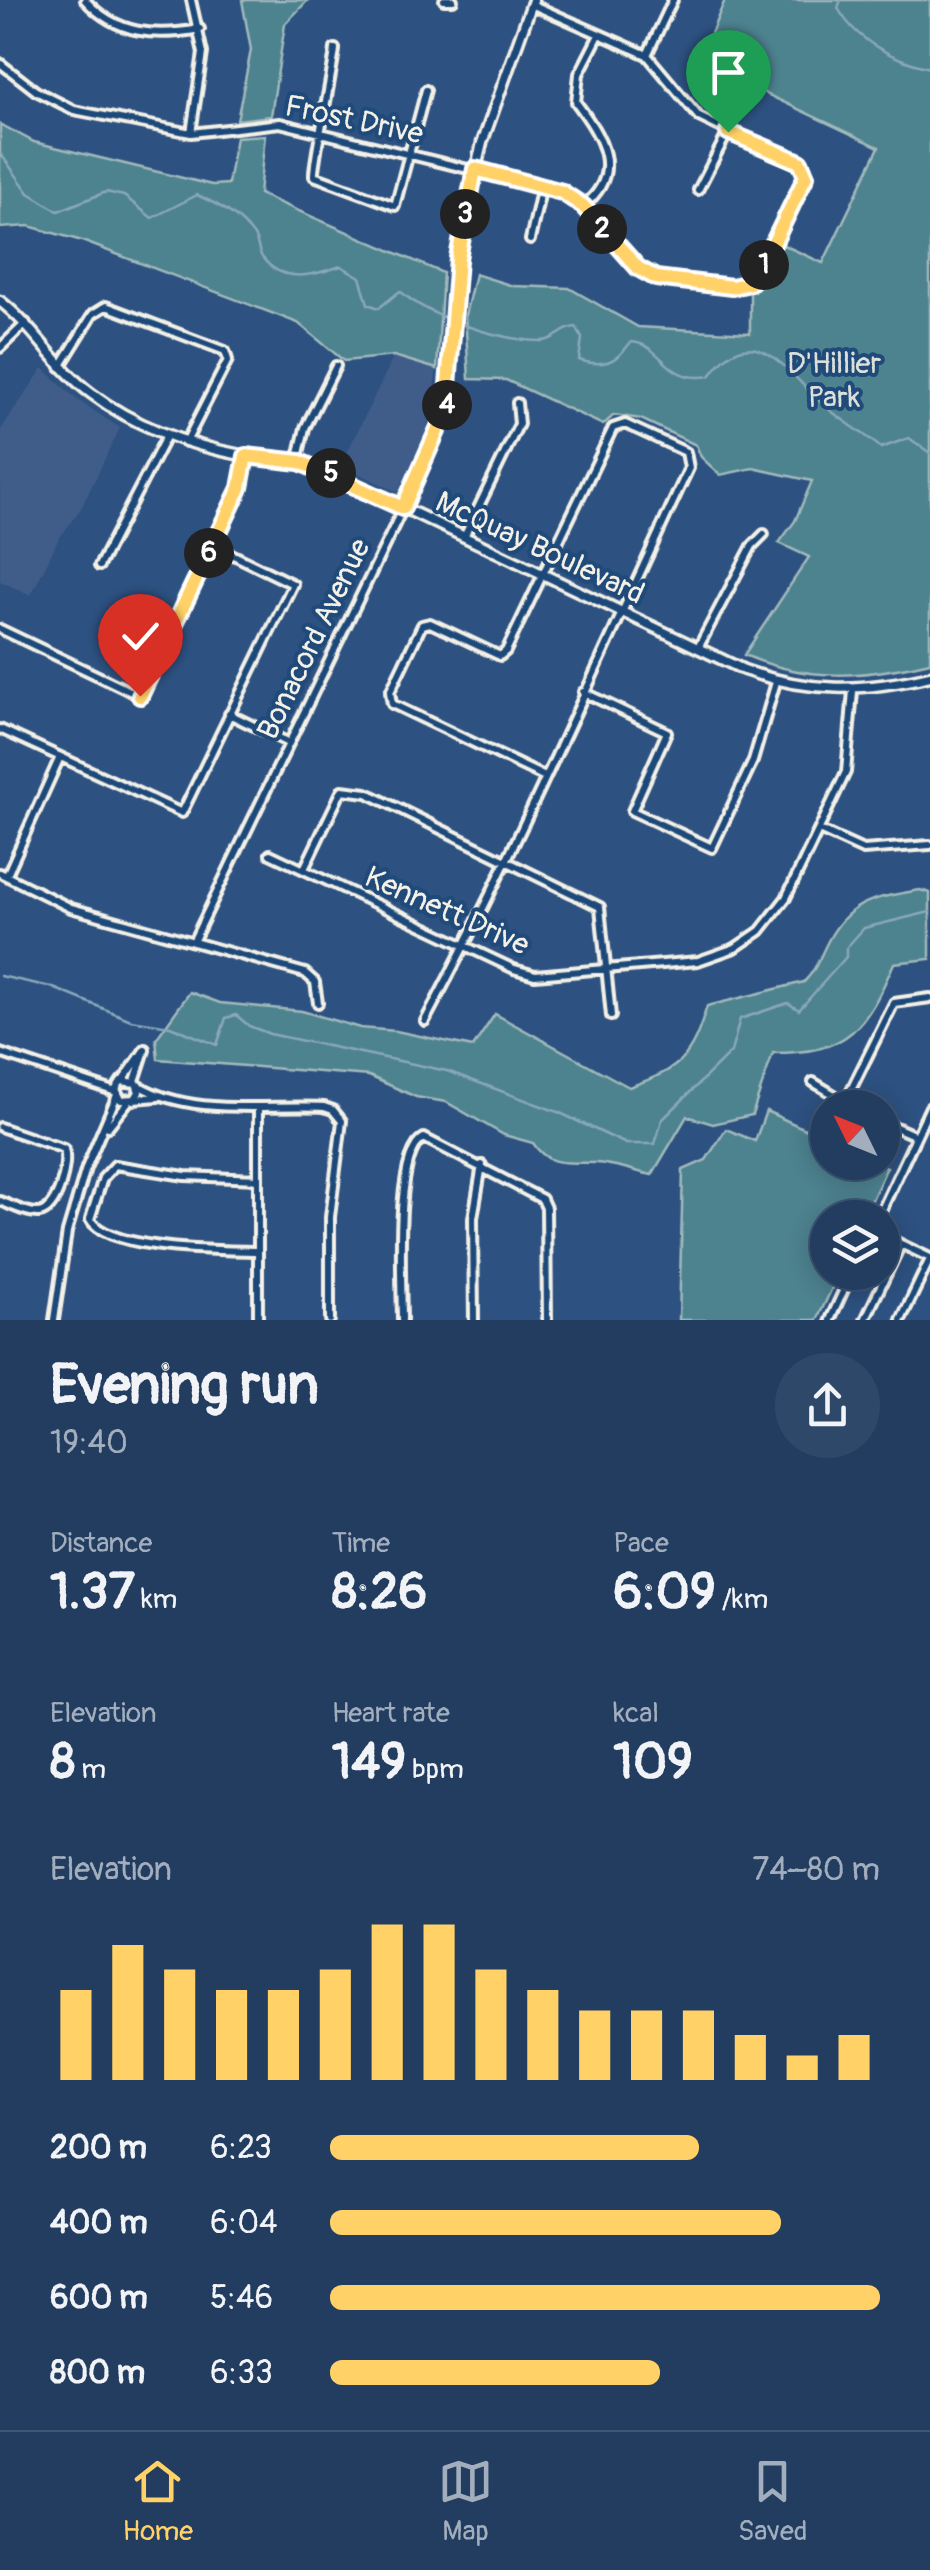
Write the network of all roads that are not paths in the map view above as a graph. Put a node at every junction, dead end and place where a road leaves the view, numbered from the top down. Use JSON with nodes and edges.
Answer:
{"nodes":[{"id":1,"x":85,"y":0,"type":"edge"},
{"id":2,"x":191,"y":0,"type":"edge"},
{"id":3,"x":444,"y":0,"type":"edge"},
{"id":4,"x":453,"y":0,"type":"edge"},
{"id":5,"x":673,"y":0,"type":"edge"},
{"id":6,"x":532,"y":2,"type":"edge"},
{"id":7,"x":200,"y":28,"type":"junction"},
{"id":8,"x":599,"y":35,"type":"junction"},
{"id":9,"x":335,"y":50,"type":"dead end"},
{"id":10,"x":647,"y":55,"type":"junction"},
{"id":11,"x":0,"y":63,"type":"edge"},
{"id":12,"x":426,"y":90,"type":"dead end"},
{"id":13,"x":323,"y":132,"type":"junction"},
{"id":14,"x":728,"y":132,"type":"junction"},
{"id":15,"x":191,"y":133,"type":"junction"},
{"id":16,"x":411,"y":154,"type":"junction"},
{"id":17,"x":475,"y":169,"type":"junction"},
{"id":18,"x":542,"y":186,"type":"junction"},
{"id":19,"x":698,"y":190,"type":"dead end"},
{"id":20,"x":583,"y":206,"type":"junction"},
{"id":21,"x":530,"y":240,"type":"dead end"},
{"id":22,"x":0,"y":301,"type":"edge"},
{"id":23,"x":26,"y":324,"type":"junction"},
{"id":24,"x":0,"y":348,"type":"edge"},
{"id":25,"x":336,"y":366,"type":"dead end"},
{"id":26,"x":60,"y":367,"type":"junction"},
{"id":27,"x":517,"y":403,"type":"dead end"},
{"id":28,"x":167,"y":436,"type":"junction"},
{"id":29,"x":186,"y":442,"type":"junction"},
{"id":30,"x":246,"y":456,"type":"junction"},
{"id":31,"x":296,"y":462,"type":"junction"},
{"id":32,"x":403,"y":508,"type":"junction"},
{"id":33,"x":764,"y":534,"type":"dead end"},
{"id":34,"x":464,"y":537,"type":"junction"},
{"id":35,"x":213,"y":544,"type":"junction"},
{"id":36,"x":100,"y":566,"type":"dead end"},
{"id":37,"x":543,"y":575,"type":"junction"},
{"id":38,"x":621,"y":612,"type":"junction"},
{"id":39,"x":0,"y":629,"type":"edge"},
{"id":40,"x":698,"y":648,"type":"junction"},
{"id":41,"x":930,"y":676,"type":"edge"},
{"id":42,"x":776,"y":682,"type":"junction"},
{"id":43,"x":852,"y":691,"type":"junction"},
{"id":44,"x":583,"y":692,"type":"junction"},
{"id":45,"x":230,"y":714,"type":"junction"},
{"id":46,"x":0,"y":729,"type":"edge"},
{"id":47,"x":289,"y":743,"type":"junction"},
{"id":48,"x":60,"y":758,"type":"junction"},
{"id":49,"x":543,"y":776,"type":"junction"},
{"id":50,"x":819,"y":830,"type":"junction"},
{"id":51,"x":930,"y":845,"type":"edge"},
{"id":52,"x":270,"y":854,"type":"dead end"},
{"id":53,"x":504,"y":859,"type":"junction"},
{"id":54,"x":304,"y":870,"type":"junction"},
{"id":55,"x":4,"y":874,"type":"edge"},
{"id":56,"x":194,"y":942,"type":"junction"},
{"id":57,"x":463,"y":945,"type":"junction"},
{"id":58,"x":607,"y":971,"type":"junction"},
{"id":59,"x":930,"y":998,"type":"edge"},
{"id":60,"x":318,"y":1004,"type":"dead end"},
{"id":61,"x":611,"y":1016,"type":"dead end"},
{"id":62,"x":425,"y":1021,"type":"dead end"},
{"id":63,"x":0,"y":1053,"type":"edge"},
{"id":64,"x":86,"y":1079,"type":"junction"},
{"id":65,"x":121,"y":1081,"type":"junction"},
{"id":66,"x":814,"y":1082,"type":"dead end"},
{"id":67,"x":137,"y":1083,"type":"junction"},
{"id":68,"x":826,"y":1090,"type":"edge"},
{"id":69,"x":850,"y":1090,"type":"edge"},
{"id":70,"x":116,"y":1094,"type":"junction"},
{"id":71,"x":158,"y":1098,"type":"junction"},
{"id":72,"x":131,"y":1101,"type":"junction"},
{"id":73,"x":258,"y":1107,"type":"junction"},
{"id":74,"x":930,"y":1108,"type":"edge"},
{"id":75,"x":0,"y":1127,"type":"edge"},
{"id":76,"x":900,"y":1128,"type":"edge"},
{"id":77,"x":104,"y":1132,"type":"junction"},
{"id":78,"x":916,"y":1136,"type":"junction"},
{"id":79,"x":482,"y":1165,"type":"junction"},
{"id":80,"x":258,"y":1179,"type":"junction"},
{"id":81,"x":886,"y":1200,"type":"edge"},
{"id":82,"x":0,"y":1201,"type":"edge"},
{"id":83,"x":901,"y":1244,"type":"joint"},
{"id":84,"x":257,"y":1251,"type":"junction"},
{"id":85,"x":930,"y":1258,"type":"edge"},
{"id":86,"x":844,"y":1290,"type":"edge"},
{"id":87,"x":57,"y":1320,"type":"edge"},
{"id":88,"x":258,"y":1320,"type":"edge"},
{"id":89,"x":330,"y":1320,"type":"edge"},
{"id":90,"x":402,"y":1320,"type":"edge"},
{"id":91,"x":474,"y":1320,"type":"edge"},
{"id":92,"x":547,"y":1320,"type":"edge"},
{"id":93,"x":830,"y":1320,"type":"edge"},
{"id":94,"x":866,"y":1320,"type":"edge"},
{"id":95,"x":901,"y":1320,"type":"edge"}],
"edges":[{"from":1,"to":7,"type":"street"},
{"from":2,"to":7,"type":"street"},
{"from":3,"to":4,"type":"street"},
{"from":5,"to":10,"type":"street"},
{"from":6,"to":8,"type":"street"},
{"from":6,"to":17,"type":"street","name":"Bonacord Avenue"},
{"from":7,"to":15,"type":"street"},
{"from":8,"to":10,"type":"street"},
{"from":8,"to":20,"type":"street"},
{"from":9,"to":13,"type":"street"},
{"from":10,"to":14,"type":"street"},
{"from":11,"to":15,"type":"street","name":"Frost Drive"},
{"from":12,"to":16,"type":"street"},
{"from":13,"to":15,"type":"street","name":"Frost Drive"},
{"from":13,"to":16,"type":"street","name":"Frost Drive"},
{"from":13,"to":16,"type":"street"},
{"from":14,"to":19,"type":"street"},
{"from":14,"to":20,"type":"street"},
{"from":16,"to":17,"type":"street","name":"Frost Drive"},
{"from":17,"to":18,"type":"street","name":"Frost Drive"},
{"from":17,"to":32,"type":"street","name":"Bonacord Avenue"},
{"from":18,"to":20,"type":"street","name":"Frost Drive"},
{"from":18,"to":21,"type":"street"},
{"from":22,"to":23,"type":"street","name":"McQuay Boulevard"},
{"from":23,"to":24,"type":"street"},
{"from":23,"to":26,"type":"street","name":"McQuay Boulevard"},
{"from":25,"to":31,"type":"street"},
{"from":26,"to":28,"type":"street","name":"McQuay Boulevard"},
{"from":26,"to":29,"type":"street"},
{"from":27,"to":34,"type":"street"},
{"from":28,"to":29,"type":"street","name":"McQuay Boulevard"},
{"from":28,"to":36,"type":"street"},
{"from":29,"to":30,"type":"street","name":"McQuay Boulevard"},
{"from":30,"to":31,"type":"street","name":"McQuay Boulevard"},
{"from":30,"to":35,"type":"street"},
{"from":31,"to":32,"type":"street","name":"McQuay Boulevard"},
{"from":32,"to":34,"type":"street","name":"McQuay Boulevard"},
{"from":32,"to":47,"type":"street","name":"Bonacord Avenue"},
{"from":33,"to":40,"type":"street"},
{"from":34,"to":37,"type":"street","name":"McQuay Boulevard"},
{"from":35,"to":39,"type":"street"},
{"from":35,"to":45,"type":"street"},
{"from":37,"to":38,"type":"street","name":"McQuay Boulevard"},
{"from":37,"to":38,"type":"street"},
{"from":37,"to":49,"type":"street"},
{"from":38,"to":40,"type":"street","name":"McQuay Boulevard"},
{"from":38,"to":44,"type":"street"},
{"from":40,"to":42,"type":"street","name":"McQuay Boulevard"},
{"from":41,"to":43,"type":"street","name":"McQuay Boulevard"},
{"from":42,"to":43,"type":"street","name":"McQuay Boulevard"},
{"from":42,"to":44,"type":"street"},
{"from":43,"to":50,"type":"street","name":"Kennett Drive"},
{"from":44,"to":49,"type":"street"},
{"from":45,"to":47,"type":"street"},
{"from":45,"to":48,"type":"street"},
{"from":46,"to":48,"type":"street"},
{"from":47,"to":56,"type":"street","name":"Bonacord Avenue"},
{"from":48,"to":55,"type":"street"},
{"from":49,"to":53,"type":"street"},
{"from":50,"to":51,"type":"street"},
{"from":50,"to":58,"type":"street","name":"Kennett Drive"},
{"from":52,"to":54,"type":"street","name":"Kennett Drive"},
{"from":53,"to":54,"type":"street"},
{"from":53,"to":57,"type":"street"},
{"from":53,"to":58,"type":"street"},
{"from":54,"to":57,"type":"street","name":"Kennett Drive"},
{"from":55,"to":56,"type":"street"},
{"from":56,"to":60,"type":"street"},
{"from":57,"to":58,"type":"street","name":"Kennett Drive"},
{"from":57,"to":62,"type":"street"},
{"from":58,"to":61,"type":"street"},
{"from":59,"to":69,"type":"street"},
{"from":63,"to":64,"type":"street"},
{"from":64,"to":65,"type":"street"},
{"from":64,"to":70,"type":"street"},
{"from":65,"to":67,"type":"street"},
{"from":65,"to":67,"type":"street"},
{"from":65,"to":70,"type":"street"},
{"from":66,"to":68,"type":"street"},
{"from":67,"to":71,"type":"street"},
{"from":67,"to":72,"type":"street"},
{"from":70,"to":72,"type":"street"},
{"from":70,"to":77,"type":"street"},
{"from":71,"to":72,"type":"street"},
{"from":71,"to":73,"type":"street"},
{"from":72,"to":77,"type":"street"},
{"from":73,"to":80,"type":"street"},
{"from":73,"to":89,"type":"street"},
{"from":74,"to":78,"type":"street"},
{"from":75,"to":82,"type":"street"},
{"from":76,"to":78,"type":"street"},
{"from":77,"to":87,"type":"street"},
{"from":78,"to":81,"type":"street"},
{"from":79,"to":90,"type":"street"},
{"from":79,"to":91,"type":"street"},
{"from":79,"to":92,"type":"street"},
{"from":80,"to":84,"type":"street"},
{"from":80,"to":84,"type":"street"},
{"from":83,"to":85,"type":"street"},
{"from":83,"to":94,"type":"street"},
{"from":84,"to":88,"type":"street"},
{"from":85,"to":95,"type":"street"},
{"from":86,"to":93,"type":"street"}]}
